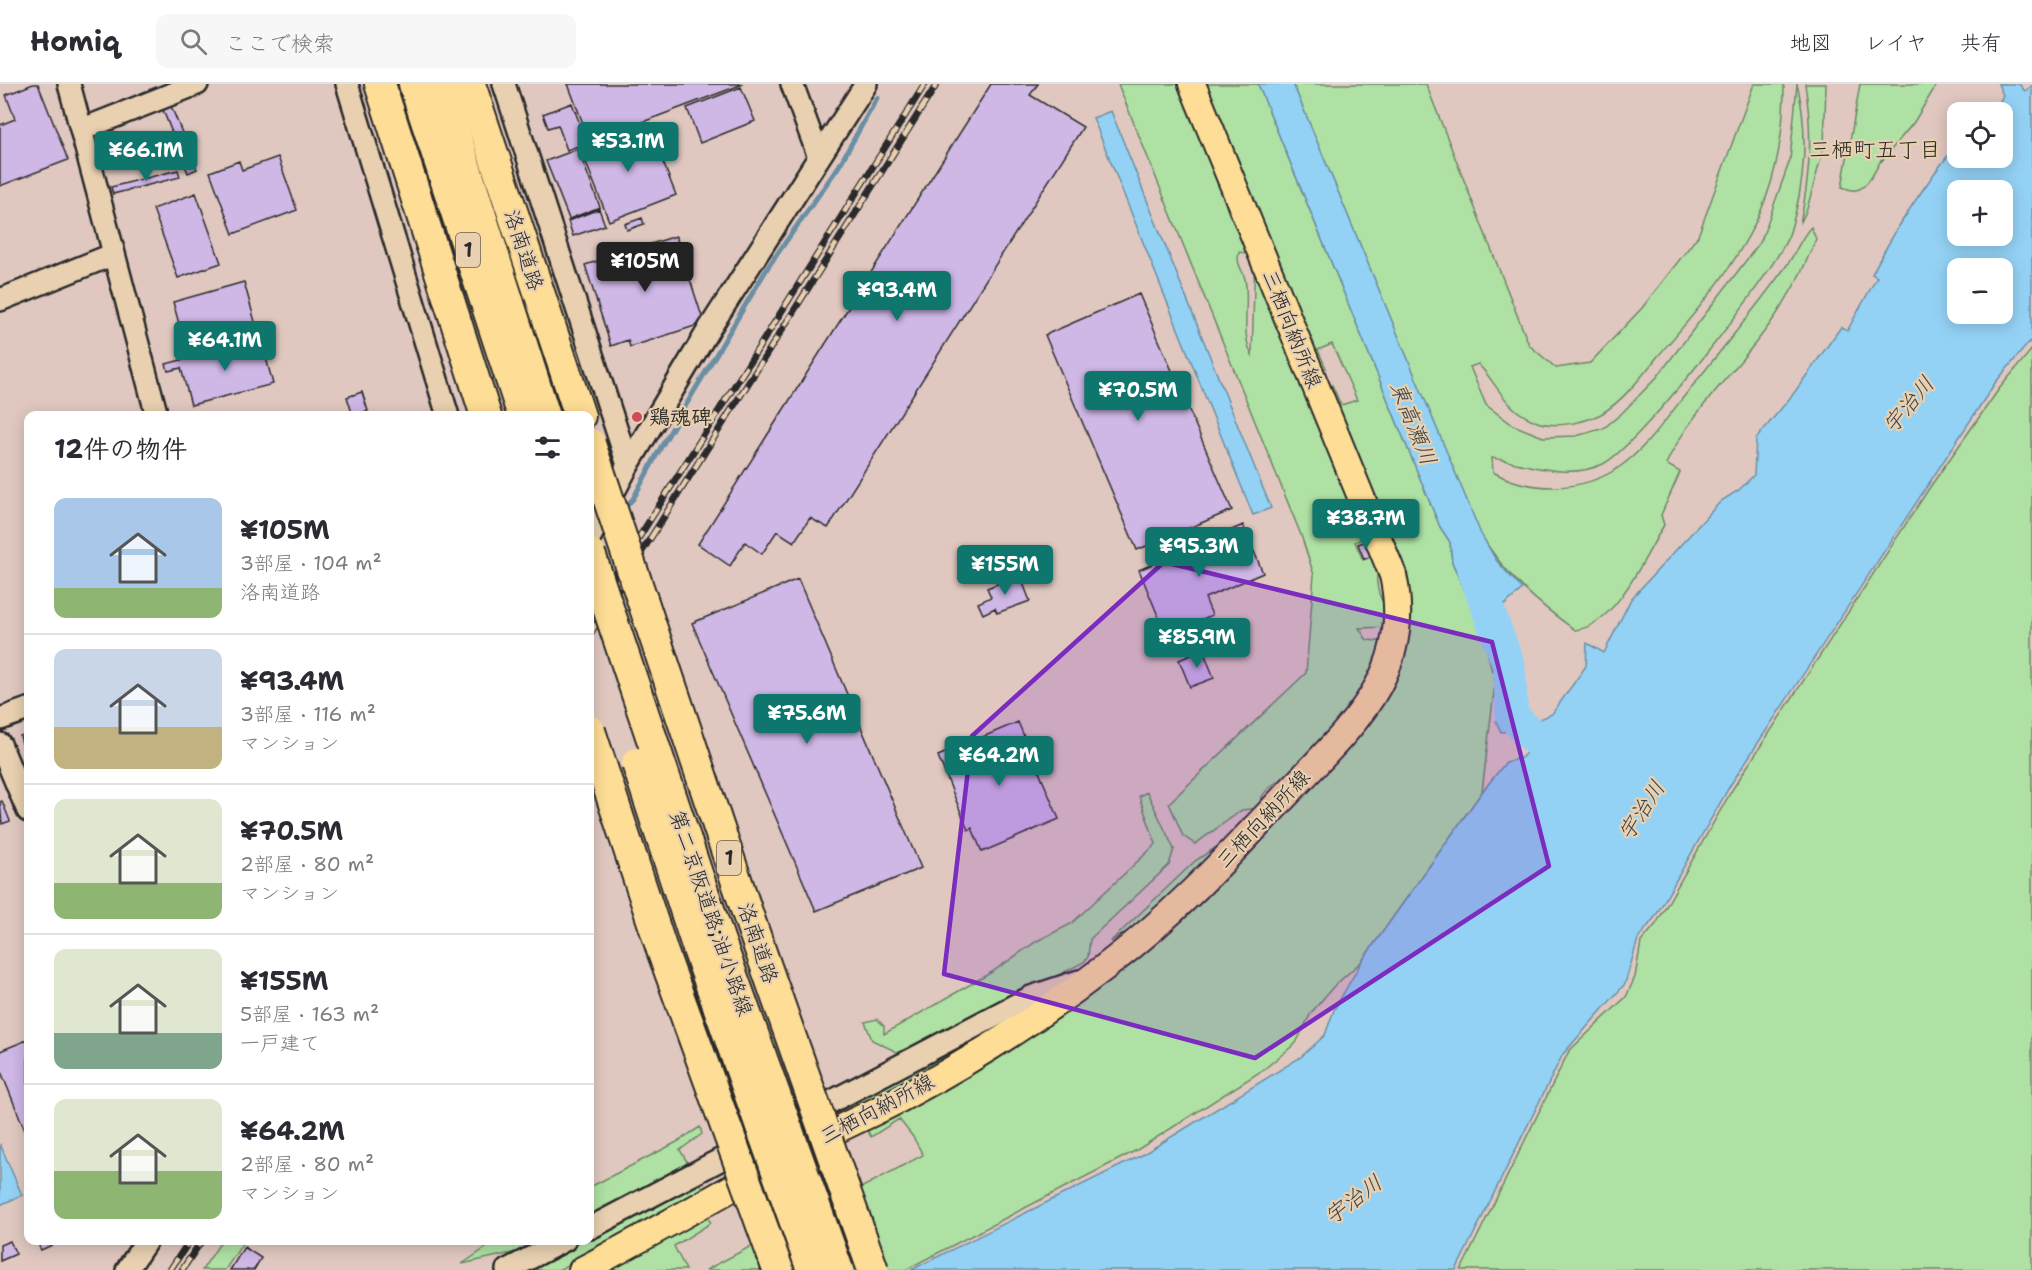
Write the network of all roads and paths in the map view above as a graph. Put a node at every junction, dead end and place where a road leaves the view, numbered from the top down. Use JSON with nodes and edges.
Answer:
{"nodes":[{"id":1,"x":69,"y":84,"type":"edge"},
{"id":2,"x":197,"y":84,"type":"edge"},
{"id":3,"x":347,"y":84,"type":"edge"},
{"id":4,"x":380,"y":84,"type":"edge"},
{"id":5,"x":414,"y":84,"type":"edge"},
{"id":6,"x":439,"y":84,"type":"edge"},
{"id":7,"x":470,"y":84,"type":"edge"},
{"id":8,"x":504,"y":84,"type":"edge"},
{"id":9,"x":792,"y":84,"type":"edge"},
{"id":10,"x":866,"y":84,"type":"edge"},
{"id":11,"x":1192,"y":84,"type":"edge"},
{"id":12,"x":83,"y":129,"type":"junction"},
{"id":13,"x":819,"y":157,"type":"junction"},
{"id":14,"x":114,"y":254,"type":"junction"},
{"id":15,"x":0,"y":300,"type":"edge"},
{"id":16,"x":156,"y":411,"type":"edge"},
{"id":17,"x":446,"y":411,"type":"edge"},
{"id":18,"x":484,"y":411,"type":"edge"},
{"id":19,"x":521,"y":411,"type":"edge"},
{"id":20,"x":543,"y":411,"type":"edge"},
{"id":21,"x":578,"y":411,"type":"edge"},
{"id":22,"x":594,"y":456,"type":"edge"},
{"id":23,"x":628,"y":465,"type":"junction"},
{"id":24,"x":594,"y":534,"type":"edge"},
{"id":25,"x":594,"y":549,"type":"edge"},
{"id":26,"x":594,"y":631,"type":"edge"},
{"id":27,"x":24,"y":710,"type":"edge"},
{"id":28,"x":0,"y":718,"type":"edge"},
{"id":29,"x":594,"y":743,"type":"edge"},
{"id":30,"x":0,"y":745,"type":"edge"},
{"id":31,"x":24,"y":802,"type":"edge"},
{"id":32,"x":1094,"y":976,"type":"junction"},
{"id":33,"x":594,"y":1226,"type":"edge"},
{"id":34,"x":144,"y":1245,"type":"edge"},
{"id":35,"x":555,"y":1245,"type":"edge"},
{"id":36,"x":127,"y":1270,"type":"edge"},
{"id":37,"x":507,"y":1270,"type":"edge"},
{"id":38,"x":582,"y":1270,"type":"edge"},
{"id":39,"x":778,"y":1270,"type":"edge"},
{"id":40,"x":812,"y":1270,"type":"edge"},
{"id":41,"x":838,"y":1270,"type":"edge"},
{"id":42,"x":873,"y":1270,"type":"edge"}],
"edges":[{"from":1,"to":12,"type":"street"},
{"from":2,"to":12,"type":"street"},
{"from":3,"to":17,"type":"street"},
{"from":4,"to":18,"type":"highway","number":"1"},
{"from":5,"to":19,"type":"highway","number":"1"},
{"from":6,"to":20,"type":"highway","number":"1"},
{"from":7,"to":21,"type":"highway","name":"洛南道路"},
{"from":8,"to":23,"type":"street"},
{"from":9,"to":13,"type":"street"},
{"from":10,"to":13,"type":"street"},
{"from":11,"to":32,"type":"main road","name":"三栖向納所線"},
{"from":12,"to":14,"type":"street"},
{"from":13,"to":23,"type":"street"},
{"from":14,"to":15,"type":"street"},
{"from":14,"to":16,"type":"street"},
{"from":22,"to":42,"type":"highway","name":"洛南道路","number":"1","bridge":true},
{"from":23,"to":24,"type":"street"},
{"from":25,"to":41,"type":"highway","name":"第二京阪道路;油小路線","number":"1","bridge":true},
{"from":26,"to":40,"type":"highway","name":"第二京阪道路;油小路線","bridge":true},
{"from":27,"to":28,"type":"street"},
{"from":29,"to":39,"type":"highway","bridge":true},
{"from":30,"to":31,"type":"street"},
{"from":32,"to":33,"type":"street"},
{"from":32,"to":38,"type":"main road","name":"三栖向納所線"},
{"from":34,"to":36,"type":"street"},
{"from":35,"to":37,"type":"street"}]}
